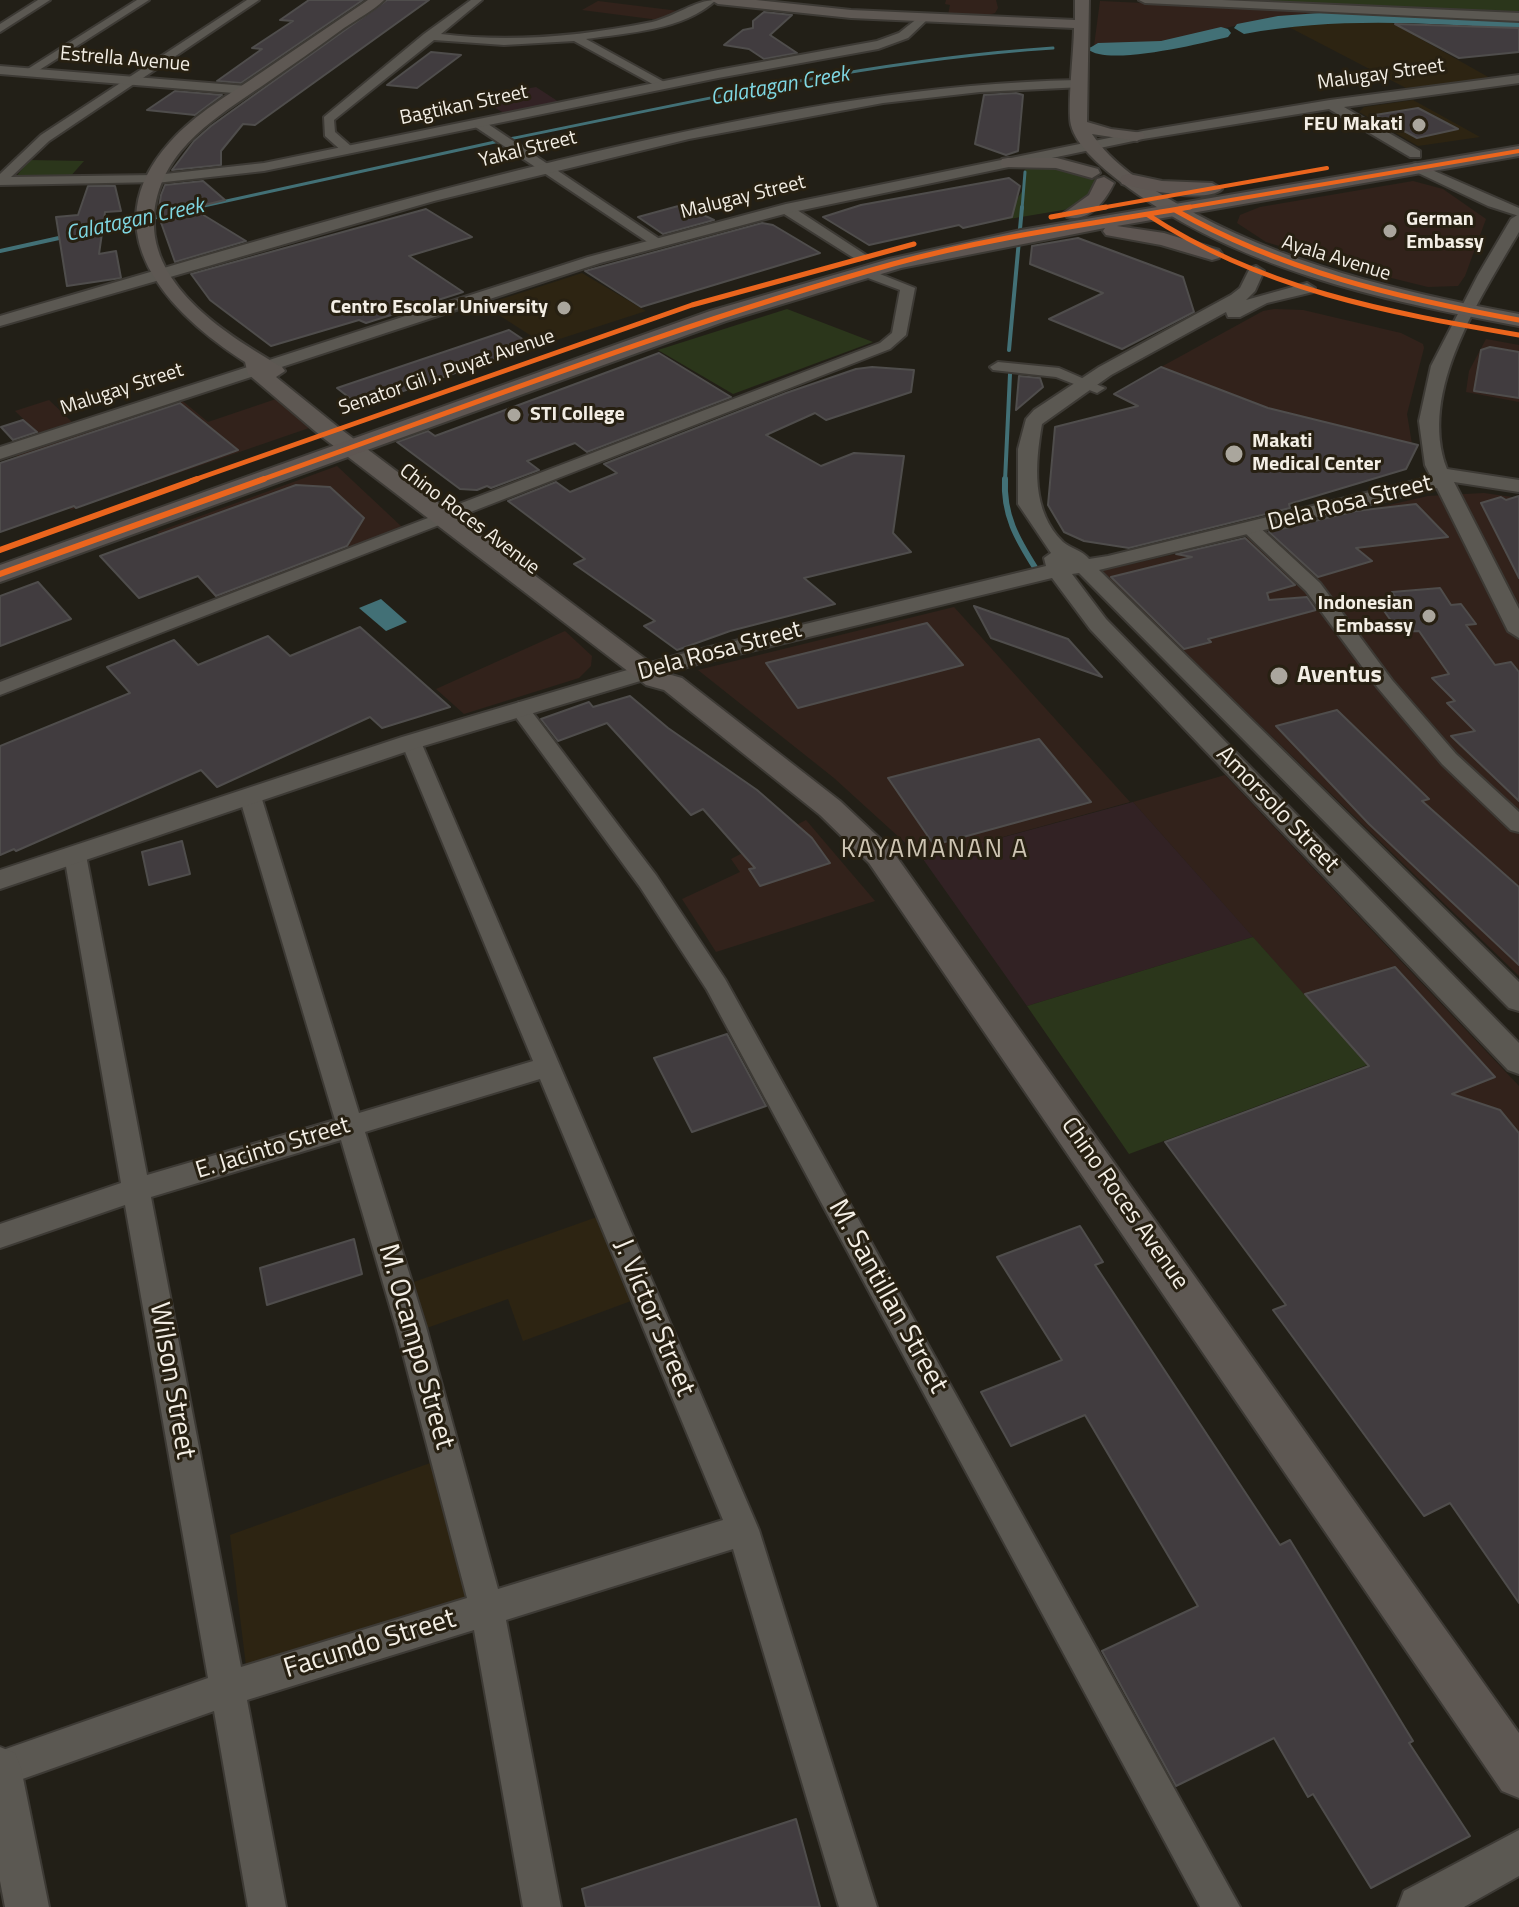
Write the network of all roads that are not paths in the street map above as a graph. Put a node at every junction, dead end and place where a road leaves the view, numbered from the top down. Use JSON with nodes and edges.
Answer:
{"nodes":[{"id":1,"x":45,"y":0,"type":"edge"},
{"id":2,"x":144,"y":0,"type":"edge"},
{"id":3,"x":254,"y":0,"type":"edge"},
{"id":4,"x":377,"y":0,"type":"edge"},
{"id":5,"x":477,"y":0,"type":"edge"},
{"id":6,"x":711,"y":0,"type":"edge"},
{"id":7,"x":718,"y":0,"type":"edge"},
{"id":8,"x":1082,"y":0,"type":"edge"},
{"id":9,"x":1145,"y":0,"type":"edge"},
{"id":10,"x":1519,"y":17,"type":"edge"},
{"id":11,"x":923,"y":18,"type":"junction"},
{"id":12,"x":1080,"y":24,"type":"junction"},
{"id":13,"x":0,"y":29,"type":"edge"},
{"id":14,"x":428,"y":36,"type":"junction"},
{"id":15,"x":578,"y":39,"type":"junction"},
{"id":16,"x":0,"y":70,"type":"edge"},
{"id":17,"x":29,"y":72,"type":"junction"},
{"id":18,"x":1060,"y":77,"type":"junction"},
{"id":19,"x":1519,"y":79,"type":"edge"},
{"id":20,"x":130,"y":80,"type":"junction"},
{"id":21,"x":1078,"y":84,"type":"junction"},
{"id":22,"x":662,"y":85,"type":"junction"},
{"id":23,"x":246,"y":90,"type":"junction"},
{"id":24,"x":1059,"y":104,"type":"dead end"},
{"id":25,"x":1330,"y":104,"type":"junction"},
{"id":26,"x":478,"y":123,"type":"junction"},
{"id":27,"x":1079,"y":125,"type":"junction"},
{"id":28,"x":1060,"y":135,"type":"dead end"},
{"id":29,"x":1131,"y":138,"type":"junction"},
{"id":30,"x":1519,"y":138,"type":"edge"},
{"id":31,"x":1091,"y":146,"type":"junction"},
{"id":32,"x":348,"y":150,"type":"junction"},
{"id":33,"x":1069,"y":151,"type":"junction"},
{"id":34,"x":1519,"y":151,"type":"edge"},
{"id":35,"x":1415,"y":160,"type":"junction"},
{"id":36,"x":1008,"y":163,"type":"junction"},
{"id":37,"x":1445,"y":163,"type":"junction"},
{"id":38,"x":542,"y":169,"type":"junction"},
{"id":39,"x":1101,"y":172,"type":"junction"},
{"id":40,"x":156,"y":179,"type":"junction"},
{"id":41,"x":1129,"y":180,"type":"junction"},
{"id":42,"x":0,"y":181,"type":"edge"},
{"id":43,"x":1222,"y":195,"type":"junction"},
{"id":44,"x":1488,"y":203,"type":"junction"},
{"id":45,"x":1145,"y":205,"type":"junction"},
{"id":46,"x":786,"y":209,"type":"junction"},
{"id":47,"x":1519,"y":209,"type":"edge"},
{"id":48,"x":1175,"y":210,"type":"junction"},
{"id":49,"x":1074,"y":213,"type":"junction"},
{"id":50,"x":1515,"y":224,"type":"edge"},
{"id":51,"x":1051,"y":231,"type":"junction"},
{"id":52,"x":657,"y":242,"type":"junction"},
{"id":53,"x":1214,"y":244,"type":"junction"},
{"id":54,"x":1519,"y":252,"type":"edge"},
{"id":55,"x":864,"y":265,"type":"junction"},
{"id":56,"x":1256,"y":271,"type":"junction"},
{"id":57,"x":1508,"y":273,"type":"dead end"},
{"id":58,"x":163,"y":274,"type":"junction"},
{"id":59,"x":1307,"y":288,"type":"junction"},
{"id":60,"x":1477,"y":320,"type":"junction"},
{"id":61,"x":1519,"y":320,"type":"edge"},
{"id":62,"x":0,"y":321,"type":"edge"},
{"id":63,"x":1519,"y":335,"type":"edge"},
{"id":64,"x":258,"y":366,"type":"junction"},
{"id":65,"x":998,"y":367,"type":"dead end"},
{"id":66,"x":1457,"y":375,"type":"dead end"},
{"id":67,"x":1096,"y":381,"type":"junction"},
{"id":68,"x":348,"y":436,"type":"junction"},
{"id":69,"x":0,"y":453,"type":"edge"},
{"id":70,"x":1445,"y":476,"type":"junction"},
{"id":71,"x":1519,"y":486,"type":"edge"},
{"id":72,"x":449,"y":514,"type":"junction"},
{"id":73,"x":1250,"y":528,"type":"junction"},
{"id":74,"x":0,"y":550,"type":"edge"},
{"id":75,"x":1066,"y":561,"type":"junction"},
{"id":76,"x":0,"y":574,"type":"edge"},
{"id":77,"x":1519,"y":631,"type":"edge"},
{"id":78,"x":661,"y":674,"type":"junction"},
{"id":79,"x":0,"y":689,"type":"edge"},
{"id":80,"x":519,"y":708,"type":"junction"},
{"id":81,"x":411,"y":742,"type":"junction"},
{"id":82,"x":250,"y":796,"type":"junction"},
{"id":83,"x":1519,"y":825,"type":"edge"},
{"id":84,"x":75,"y":855,"type":"junction"},
{"id":85,"x":0,"y":880,"type":"edge"},
{"id":86,"x":1519,"y":1000,"type":"edge"},
{"id":87,"x":1519,"y":1062,"type":"edge"},
{"id":88,"x":548,"y":1067,"type":"junction"},
{"id":89,"x":349,"y":1126,"type":"junction"},
{"id":90,"x":136,"y":1190,"type":"junction"},
{"id":91,"x":0,"y":1236,"type":"edge"},
{"id":92,"x":743,"y":1530,"type":"junction"},
{"id":93,"x":487,"y":1609,"type":"junction"},
{"id":94,"x":227,"y":1689,"type":"junction"},
{"id":95,"x":0,"y":1768,"type":"edge"},
{"id":96,"x":1519,"y":1774,"type":"edge"},
{"id":97,"x":1519,"y":1852,"type":"edge"},
{"id":98,"x":27,"y":1907,"type":"edge"},
{"id":99,"x":267,"y":1907,"type":"edge"},
{"id":100,"x":542,"y":1907,"type":"edge"},
{"id":101,"x":858,"y":1907,"type":"edge"},
{"id":102,"x":1221,"y":1907,"type":"edge"},
{"id":103,"x":1420,"y":1907,"type":"edge"}],
"edges":[{"from":1,"to":13,"type":"street"},
{"from":2,"to":17,"type":"street"},
{"from":3,"to":20,"type":"street"},
{"from":4,"to":23,"type":"main road","name":"Chino Roces Avenue"},
{"from":5,"to":14,"type":"street"},
{"from":6,"to":15,"type":"street"},
{"from":7,"to":11,"type":"main road"},
{"from":8,"to":12,"type":"main road"},
{"from":9,"to":10,"type":"street"},
{"from":11,"to":12,"type":"main road"},
{"from":11,"to":22,"type":"street","name":"Bagtikan Street"},
{"from":12,"to":21,"type":"main road"},
{"from":14,"to":15,"type":"street"},
{"from":14,"to":32,"type":"street"},
{"from":15,"to":22,"type":"street"},
{"from":16,"to":17,"type":"street","name":"Estrella Avenue"},
{"from":17,"to":20,"type":"street","name":"Estrella Avenue"},
{"from":18,"to":21,"type":"street","name":"Yakal Street"},
{"from":18,"to":24,"type":"main road"},
{"from":18,"to":38,"type":"street","name":"Yakal Street"},
{"from":19,"to":25,"type":"street","name":"Malugay Street"},
{"from":20,"to":23,"type":"street","name":"Estrella Avenue"},
{"from":20,"to":42,"type":"street"},
{"from":21,"to":27,"type":"main road"},
{"from":22,"to":26,"type":"street","name":"Bagtikan Street"},
{"from":23,"to":40,"type":"main road","name":"Chino Roces Avenue"},
{"from":25,"to":29,"type":"street","name":"Malugay Street"},
{"from":25,"to":35,"type":"street"},
{"from":26,"to":32,"type":"street","name":"Bagtikan Street"},
{"from":26,"to":38,"type":"street"},
{"from":27,"to":29,"type":"main road"},
{"from":27,"to":31,"type":"main road"},
{"from":28,"to":33,"type":"main road"},
{"from":29,"to":31,"type":"street","name":"Malugay Street"},
{"from":29,"to":39,"type":"main road"},
{"from":30,"to":35,"type":"main road","name":"Senator Gil J. Puyat Avenue"},
{"from":31,"to":33,"type":"street","name":"Malugay Street"},
{"from":31,"to":39,"type":"main road"},
{"from":32,"to":40,"type":"street","name":"Bagtikan Street"},
{"from":33,"to":36,"type":"street","name":"Malugay Street"},
{"from":33,"to":39,"type":"main road"},
{"from":34,"to":37,"type":"main road","name":"Senator Gil J. Puyat Avenue"},
{"from":35,"to":37,"type":"main road","name":"Senator Gil J. Puyat Avenue"},
{"from":35,"to":43,"type":"main road","name":"Senator Gil J. Puyat Avenue"},
{"from":35,"to":44,"type":"street"},
{"from":36,"to":39,"type":"main road"},
{"from":36,"to":46,"type":"street","name":"Malugay Street"},
{"from":37,"to":47,"type":"street"},
{"from":38,"to":52,"type":"street"},
{"from":38,"to":58,"type":"street","name":"Yakal Street"},
{"from":39,"to":41,"type":"main road"},
{"from":39,"to":45,"type":"main road"},
{"from":39,"to":49,"type":"main road"},
{"from":40,"to":42,"type":"street","name":"Bagtikan Street"},
{"from":40,"to":58,"type":"main road","name":"Chino Roces Avenue"},
{"from":41,"to":43,"type":"main road"},
{"from":41,"to":45,"type":"main road"},
{"from":43,"to":45,"type":"main road","name":"Senator Gil J. Puyat Avenue"},
{"from":43,"to":48,"type":"main road","name":"Senator Gil J. Puyat Avenue"},
{"from":43,"to":53,"type":"main road"},
{"from":44,"to":47,"type":"street"},
{"from":44,"to":50,"type":"street"},
{"from":45,"to":48,"type":"main road","name":"Senator Gil J. Puyat Avenue"},
{"from":45,"to":49,"type":"main road","name":"Senator Gil J. Puyat Avenue"},
{"from":45,"to":51,"type":"main road","name":"Senator Gil J. Puyat Avenue"},
{"from":45,"to":53,"type":"main road","name":"Ayala Avenue"},
{"from":46,"to":52,"type":"street","name":"Malugay Street"},
{"from":46,"to":55,"type":"street"},
{"from":48,"to":53,"type":"main road","name":"Ayala Avenue"},
{"from":49,"to":55,"type":"main road","name":"Senator Gil J. Puyat Avenue"},
{"from":50,"to":60,"type":"street"},
{"from":51,"to":53,"type":"main road"},
{"from":51,"to":55,"type":"main road","name":"Senator Gil J. Puyat Avenue"},
{"from":52,"to":64,"type":"street","name":"Malugay Street"},
{"from":53,"to":56,"type":"main road","name":"Ayala Avenue"},
{"from":53,"to":60,"type":"main road","name":"Ayala Avenue"},
{"from":54,"to":57,"type":"street"},
{"from":55,"to":68,"type":"main road","name":"Senator Gil J. Puyat Avenue"},
{"from":55,"to":72,"type":"street"},
{"from":56,"to":59,"type":"main road","name":"Ayala Avenue"},
{"from":56,"to":67,"type":"street","name":"Amorsolo Street"},
{"from":58,"to":62,"type":"street","name":"Yakal Street"},
{"from":58,"to":64,"type":"main road","name":"Chino Roces Avenue"},
{"from":59,"to":60,"type":"main road","name":"Ayala Avenue"},
{"from":59,"to":67,"type":"street","name":"Amorsolo Street"},
{"from":60,"to":61,"type":"main road","name":"Ayala Avenue"},
{"from":60,"to":63,"type":"main road","name":"Ayala Avenue"},
{"from":60,"to":70,"type":"street"},
{"from":64,"to":68,"type":"main road","name":"Chino Roces Avenue"},
{"from":64,"to":69,"type":"street","name":"Malugay Street"},
{"from":65,"to":67,"type":"street"},
{"from":66,"to":70,"type":"street"},
{"from":67,"to":75,"type":"street","name":"Amorsolo Street"},
{"from":68,"to":72,"type":"main road","name":"Chino Roces Avenue"},
{"from":68,"to":74,"type":"main road","name":"Senator Gil J. Puyat Avenue"},
{"from":68,"to":76,"type":"main road","name":"Senator Gil J. Puyat Avenue"},
{"from":70,"to":71,"type":"street","name":"Dela Rosa Street"},
{"from":70,"to":73,"type":"street","name":"Dela Rosa Street"},
{"from":70,"to":75,"type":"street","name":"Dela Rosa Street"},
{"from":70,"to":77,"type":"street"},
{"from":72,"to":78,"type":"main road","name":"Chino Roces Avenue"},
{"from":72,"to":79,"type":"street"},
{"from":73,"to":75,"type":"street","name":"Dela Rosa Street"},
{"from":73,"to":83,"type":"street"},
{"from":75,"to":78,"type":"street","name":"Dela Rosa Street"},
{"from":75,"to":86,"type":"street","name":"Amorsolo Street"},
{"from":75,"to":87,"type":"street","name":"Amorsolo Street"},
{"from":78,"to":80,"type":"street","name":"Dela Rosa Street"},
{"from":78,"to":96,"type":"main road","name":"Chino Roces Avenue"},
{"from":80,"to":81,"type":"street","name":"Dela Rosa Street"},
{"from":80,"to":102,"type":"street","name":"M. Santillan Street"},
{"from":81,"to":82,"type":"street","name":"Dela Rosa Street"},
{"from":81,"to":88,"type":"street","name":"J. Victor Street"},
{"from":82,"to":84,"type":"street","name":"Dela Rosa Street"},
{"from":82,"to":89,"type":"street","name":"M. Ocampo Street"},
{"from":84,"to":85,"type":"street","name":"Dela Rosa Street"},
{"from":84,"to":90,"type":"street","name":"Wilson Street"},
{"from":88,"to":89,"type":"street","name":"E. Jacinto Street"},
{"from":88,"to":92,"type":"street","name":"J. Victor Street"},
{"from":89,"to":90,"type":"street","name":"E. Jacinto Street"},
{"from":89,"to":93,"type":"street","name":"M. Ocampo Street"},
{"from":90,"to":91,"type":"street","name":"E. Jacinto Street"},
{"from":90,"to":94,"type":"street","name":"Wilson Street"},
{"from":92,"to":93,"type":"street","name":"Facundo Street"},
{"from":92,"to":101,"type":"street","name":"J. Victor Street"},
{"from":93,"to":94,"type":"street","name":"Facundo Street"},
{"from":93,"to":100,"type":"street","name":"M. Ocampo Street"},
{"from":94,"to":95,"type":"street","name":"Facundo Street"},
{"from":94,"to":99,"type":"street","name":"Wilson Street"},
{"from":95,"to":98,"type":"street"},
{"from":97,"to":103,"type":"street"}]}
